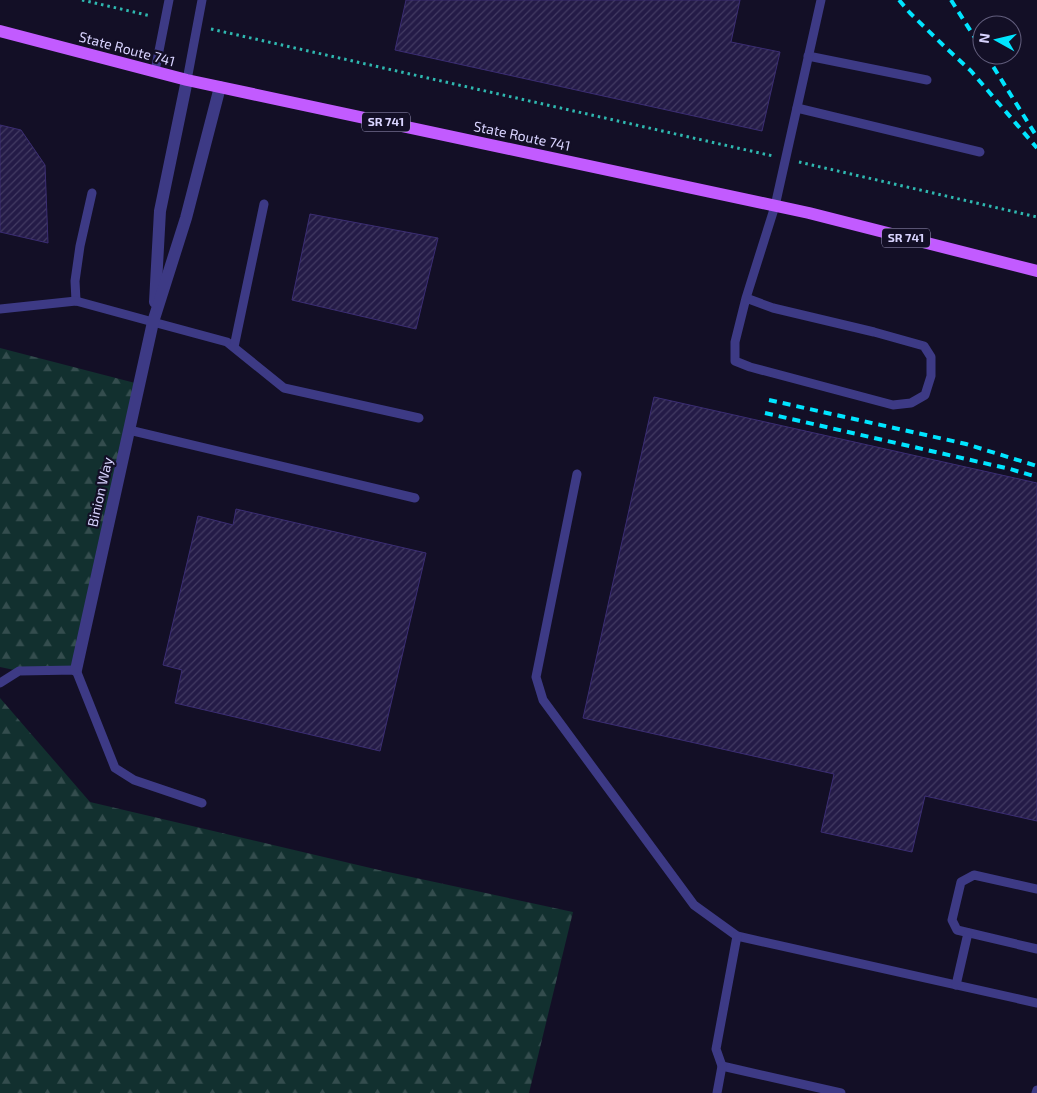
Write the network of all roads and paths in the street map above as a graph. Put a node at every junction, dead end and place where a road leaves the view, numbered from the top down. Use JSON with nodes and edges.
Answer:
{"nodes":[{"id":1,"x":82,"y":0,"type":"edge"},
{"id":2,"x":169,"y":0,"type":"edge"},
{"id":3,"x":202,"y":0,"type":"edge"},
{"id":4,"x":821,"y":0,"type":"edge"},
{"id":5,"x":165,"y":19,"type":"junction"},
{"id":6,"x":197,"y":26,"type":"junction"},
{"id":7,"x":0,"y":31,"type":"edge"},
{"id":8,"x":808,"y":56,"type":"junction"},
{"id":9,"x":155,"y":71,"type":"junction"},
{"id":10,"x":187,"y":80,"type":"junction"},
{"id":11,"x":927,"y":80,"type":"dead end"},
{"id":12,"x":220,"y":87,"type":"junction"},
{"id":13,"x":797,"y":108,"type":"junction"},
{"id":14,"x":980,"y":152,"type":"dead end"},
{"id":15,"x":785,"y":159,"type":"junction"},
{"id":16,"x":92,"y":193,"type":"dead end"},
{"id":17,"x":264,"y":204,"type":"dead end"},
{"id":18,"x":775,"y":206,"type":"junction"},
{"id":19,"x":1037,"y":217,"type":"edge"},
{"id":20,"x":1037,"y":271,"type":"edge"},
{"id":21,"x":746,"y":298,"type":"junction"},
{"id":22,"x":76,"y":302,"type":"junction"},
{"id":23,"x":0,"y":309,"type":"edge"},
{"id":24,"x":153,"y":322,"type":"junction"},
{"id":25,"x":234,"y":347,"type":"junction"},
{"id":26,"x":420,"y":418,"type":"dead end"},
{"id":27,"x":129,"y":430,"type":"junction"},
{"id":28,"x":577,"y":474,"type":"dead end"},
{"id":29,"x":415,"y":498,"type":"dead end"},
{"id":30,"x":76,"y":670,"type":"junction"},
{"id":31,"x":0,"y":684,"type":"edge"},
{"id":32,"x":202,"y":803,"type":"dead end"},
{"id":33,"x":1037,"y":889,"type":"edge"},
{"id":34,"x":968,"y":933,"type":"junction"},
{"id":35,"x":736,"y":936,"type":"junction"},
{"id":36,"x":1037,"y":949,"type":"edge"},
{"id":37,"x":956,"y":985,"type":"junction"},
{"id":38,"x":1037,"y":1003,"type":"edge"},
{"id":39,"x":722,"y":1066,"type":"junction"},
{"id":40,"x":717,"y":1093,"type":"edge"},
{"id":41,"x":841,"y":1093,"type":"edge"}],
"edges":[{"from":1,"to":5,"type":"path"},
{"from":2,"to":5,"type":"lane"},
{"from":3,"to":6,"type":"lane"},
{"from":4,"to":8,"type":"lane"},
{"from":5,"to":9,"type":"lane"},
{"from":6,"to":10,"type":"lane"},
{"from":6,"to":15,"type":"path"},
{"from":7,"to":9,"type":"main road","name":"State Route 741","number":"SR 741"},
{"from":8,"to":11,"type":"lane"},
{"from":8,"to":13,"type":"lane"},
{"from":9,"to":10,"type":"main road","name":"State Route 741","number":"SR 741"},
{"from":10,"to":12,"type":"main road","name":"State Route 741","number":"SR 741"},
{"from":10,"to":24,"type":"street","name":"Binion Way"},
{"from":12,"to":18,"type":"main road","name":"State Route 741","number":"SR 741"},
{"from":12,"to":24,"type":"street","name":"Binion Way"},
{"from":13,"to":14,"type":"lane"},
{"from":13,"to":15,"type":"lane"},
{"from":15,"to":18,"type":"lane"},
{"from":15,"to":19,"type":"path"},
{"from":16,"to":22,"type":"lane"},
{"from":17,"to":25,"type":"lane"},
{"from":18,"to":20,"type":"main road","name":"State Route 741","number":"SR 741"},
{"from":18,"to":21,"type":"lane"},
{"from":21,"to":21,"type":"lane"},
{"from":22,"to":23,"type":"lane"},
{"from":22,"to":24,"type":"lane"},
{"from":24,"to":25,"type":"lane"},
{"from":24,"to":27,"type":"street","name":"Binion Way"},
{"from":25,"to":26,"type":"lane"},
{"from":27,"to":29,"type":"lane"},
{"from":27,"to":30,"type":"street","name":"Binion Way"},
{"from":28,"to":35,"type":"lane"},
{"from":30,"to":31,"type":"lane"},
{"from":30,"to":32,"type":"lane"},
{"from":33,"to":34,"type":"lane"},
{"from":34,"to":36,"type":"lane"},
{"from":34,"to":37,"type":"lane"},
{"from":35,"to":37,"type":"lane"},
{"from":35,"to":39,"type":"lane"},
{"from":37,"to":38,"type":"lane"},
{"from":39,"to":40,"type":"lane"},
{"from":39,"to":41,"type":"lane"}]}
